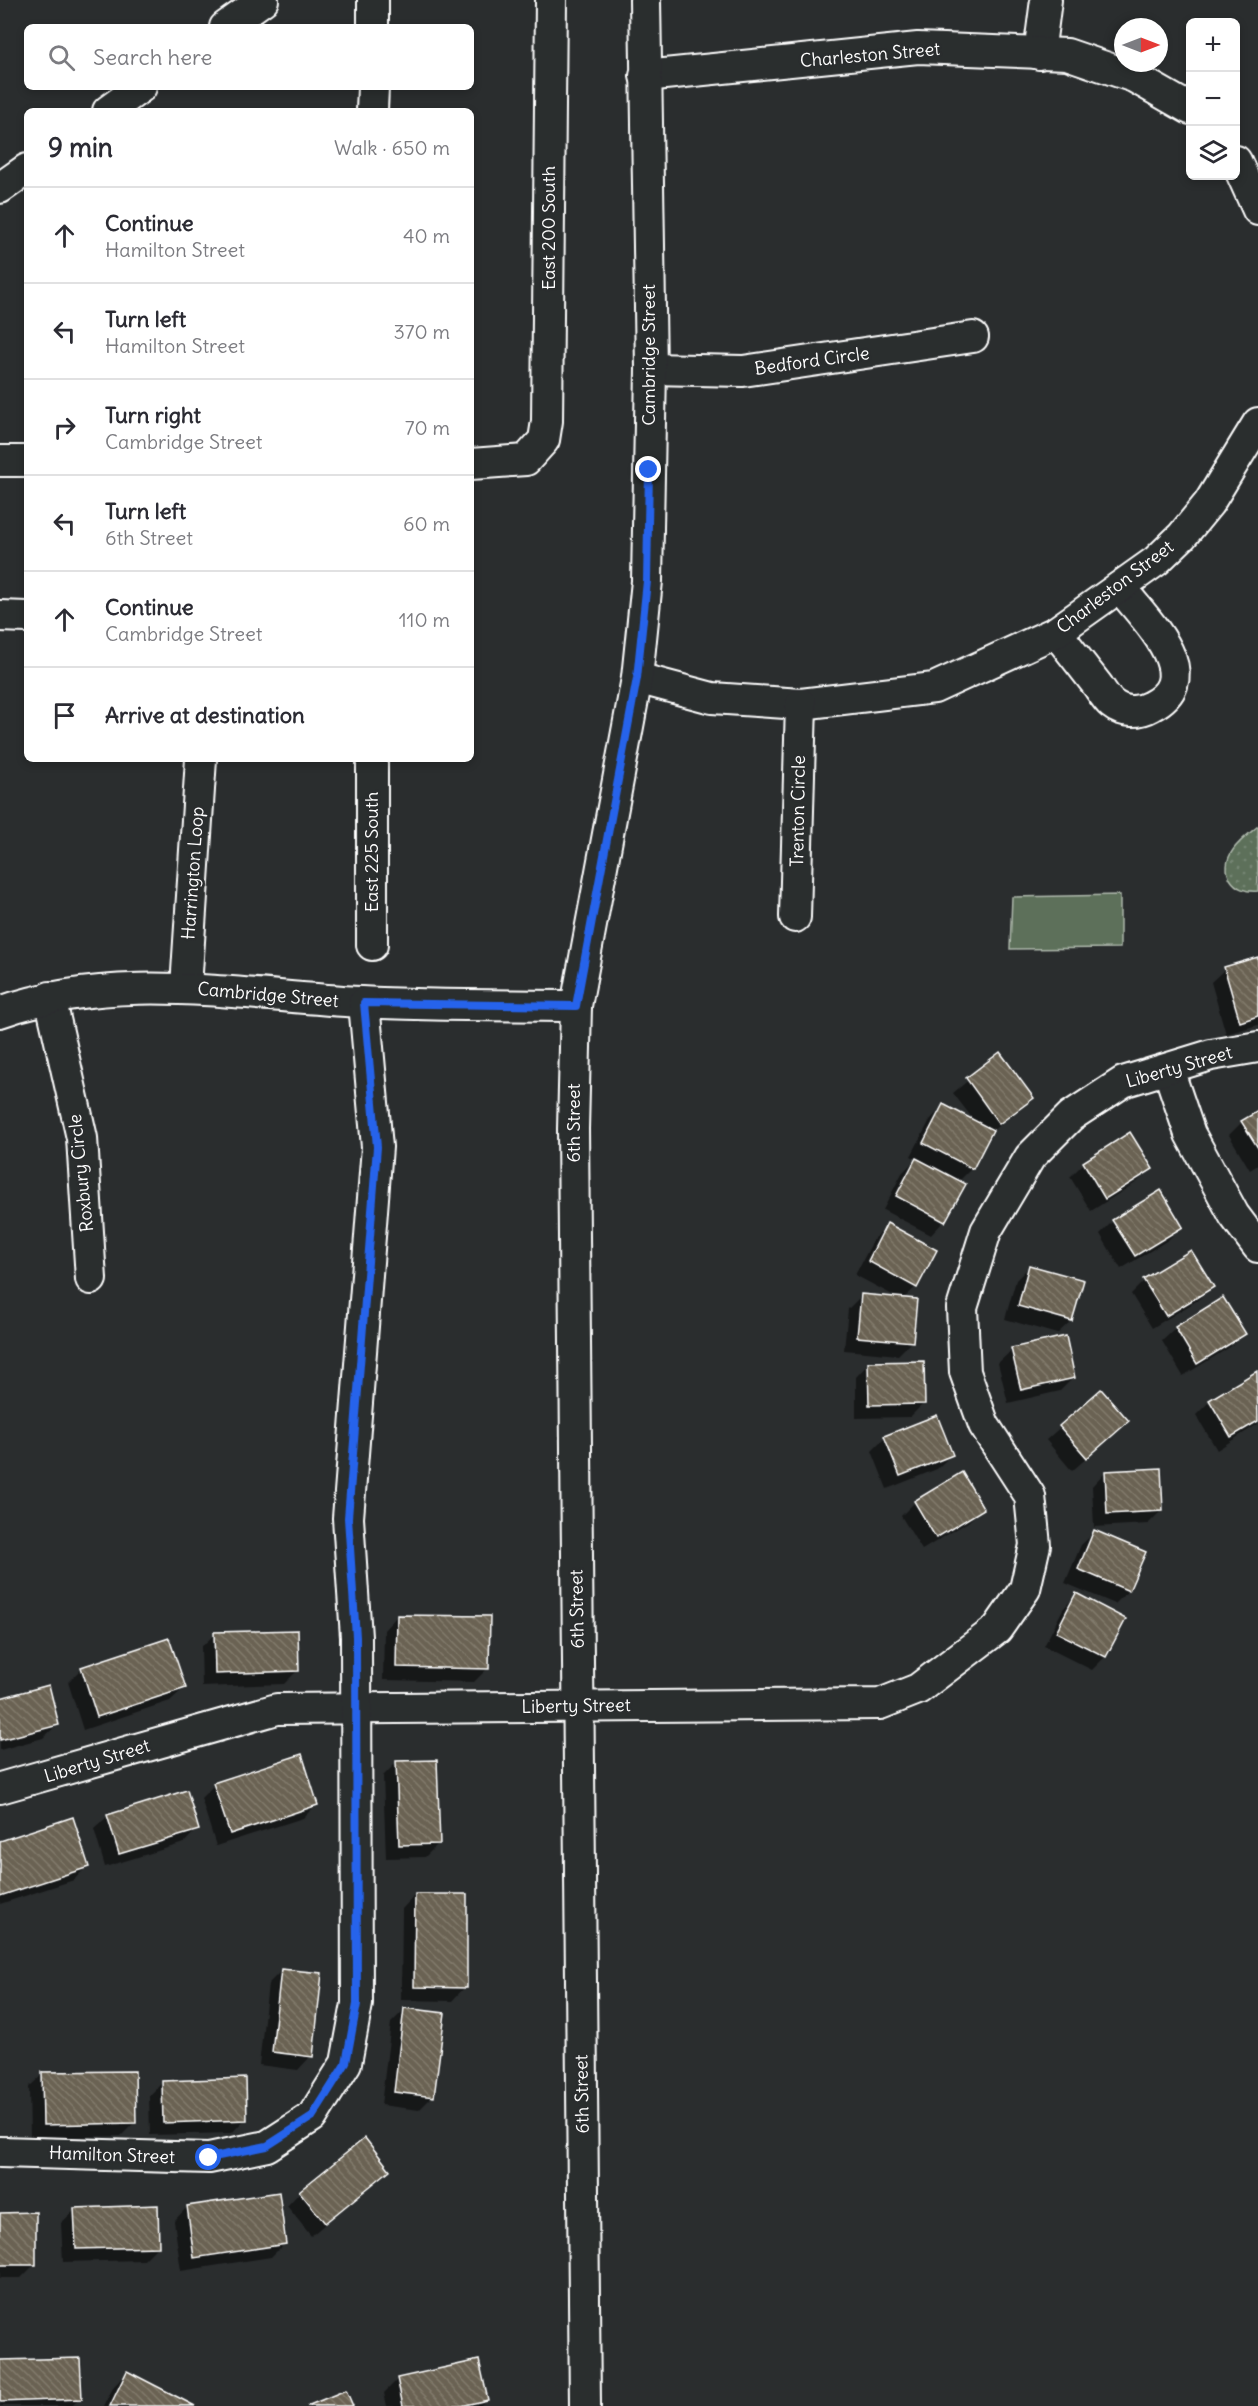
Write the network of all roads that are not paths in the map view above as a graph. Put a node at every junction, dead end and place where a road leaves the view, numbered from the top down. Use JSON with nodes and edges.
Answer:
{"nodes":[{"id":1,"x":263,"y":0,"type":"edge"},
{"id":2,"x":373,"y":0,"type":"edge"},
{"id":3,"x":551,"y":0,"type":"edge"},
{"id":4,"x":645,"y":0,"type":"edge"},
{"id":5,"x":1046,"y":0,"type":"edge"},
{"id":6,"x":229,"y":24,"type":"edge"},
{"id":7,"x":373,"y":24,"type":"edge"},
{"id":8,"x":1039,"y":54,"type":"junction"},
{"id":9,"x":645,"y":76,"type":"junction"},
{"id":10,"x":137,"y":90,"type":"edge"},
{"id":11,"x":372,"y":90,"type":"edge"},
{"id":12,"x":1186,"y":106,"type":"edge"},
{"id":13,"x":112,"y":108,"type":"edge"},
{"id":14,"x":372,"y":108,"type":"edge"},
{"id":15,"x":1240,"y":170,"type":"edge"},
{"id":16,"x":24,"y":171,"type":"edge"},
{"id":17,"x":0,"y":188,"type":"edge"},
{"id":18,"x":1258,"y":210,"type":"edge"},
{"id":19,"x":973,"y":338,"type":"dead end"},
{"id":20,"x":651,"y":369,"type":"junction"},
{"id":21,"x":1258,"y":423,"type":"edge"},
{"id":22,"x":0,"y":461,"type":"edge"},
{"id":23,"x":24,"y":461,"type":"edge"},
{"id":24,"x":474,"y":464,"type":"edge"},
{"id":25,"x":1120,"y":587,"type":"junction"},
{"id":26,"x":0,"y":616,"type":"edge"},
{"id":27,"x":24,"y":617,"type":"edge"},
{"id":28,"x":1056,"y":632,"type":"junction"},
{"id":29,"x":637,"y":678,"type":"junction"},
{"id":30,"x":801,"y":704,"type":"junction"},
{"id":31,"x":201,"y":762,"type":"edge"},
{"id":32,"x":372,"y":762,"type":"edge"},
{"id":33,"x":610,"y":814,"type":"joint"},
{"id":34,"x":795,"y":917,"type":"dead end"},
{"id":35,"x":372,"y":945,"type":"dead end"},
{"id":36,"x":186,"y":987,"type":"junction"},
{"id":37,"x":50,"y":998,"type":"junction"},
{"id":38,"x":364,"y":1003,"type":"junction"},
{"id":39,"x":576,"y":1006,"type":"junction"},
{"id":40,"x":0,"y":1012,"type":"edge"},
{"id":41,"x":1258,"y":1047,"type":"edge"},
{"id":42,"x":1168,"y":1069,"type":"junction"},
{"id":43,"x":1258,"y":1246,"type":"edge"},
{"id":44,"x":91,"y":1279,"type":"dead end"},
{"id":45,"x":578,"y":1706,"type":"junction"},
{"id":46,"x":356,"y":1708,"type":"junction"},
{"id":47,"x":0,"y":1788,"type":"edge"},
{"id":48,"x":0,"y":2152,"type":"edge"},
{"id":49,"x":585,"y":2406,"type":"edge"}],
"edges":[{"from":1,"to":6,"type":"street"},
{"from":2,"to":7,"type":"street"},
{"from":3,"to":24,"type":"street","name":"East 200 South"},
{"from":4,"to":9,"type":"street","name":"Cambridge Street"},
{"from":5,"to":8,"type":"street"},
{"from":8,"to":9,"type":"street","name":"Charleston Street"},
{"from":8,"to":12,"type":"street","name":"Charleston Street"},
{"from":9,"to":20,"type":"street","name":"Cambridge Street"},
{"from":10,"to":13,"type":"street"},
{"from":11,"to":14,"type":"street"},
{"from":15,"to":18,"type":"street"},
{"from":16,"to":17,"type":"street"},
{"from":19,"to":20,"type":"street","name":"Bedford Circle"},
{"from":20,"to":29,"type":"street","name":"Cambridge Street"},
{"from":21,"to":25,"type":"street","name":"Charleston Street"},
{"from":22,"to":23,"type":"street"},
{"from":25,"to":28,"type":"street","name":"Charleston Street"},
{"from":25,"to":28,"type":"street"},
{"from":26,"to":27,"type":"street"},
{"from":28,"to":30,"type":"street","name":"Charleston Street"},
{"from":29,"to":30,"type":"street","name":"Charleston Street"},
{"from":29,"to":33,"type":"street","name":"Cambridge Street"},
{"from":30,"to":34,"type":"street","name":"Trenton Circle"},
{"from":31,"to":36,"type":"street","name":"Harrington Loop"},
{"from":32,"to":35,"type":"street","name":"East 225 South"},
{"from":33,"to":39,"type":"street","name":"6th Street"},
{"from":36,"to":37,"type":"street","name":"Cambridge Street"},
{"from":36,"to":38,"type":"street","name":"Cambridge Street"},
{"from":37,"to":40,"type":"street","name":"Cambridge Street"},
{"from":37,"to":44,"type":"street","name":"Roxbury Circle"},
{"from":38,"to":39,"type":"street","name":"Cambridge Street"},
{"from":38,"to":46,"type":"street","name":"Hamilton Street"},
{"from":39,"to":45,"type":"street","name":"6th Street"},
{"from":41,"to":42,"type":"street","name":"Liberty Street"},
{"from":42,"to":43,"type":"street"},
{"from":42,"to":45,"type":"street","name":"Liberty Street"},
{"from":45,"to":46,"type":"street","name":"Liberty Street"},
{"from":45,"to":49,"type":"street","name":"6th Street"},
{"from":46,"to":47,"type":"street","name":"Liberty Street"},
{"from":46,"to":48,"type":"street","name":"Hamilton Street"}]}
